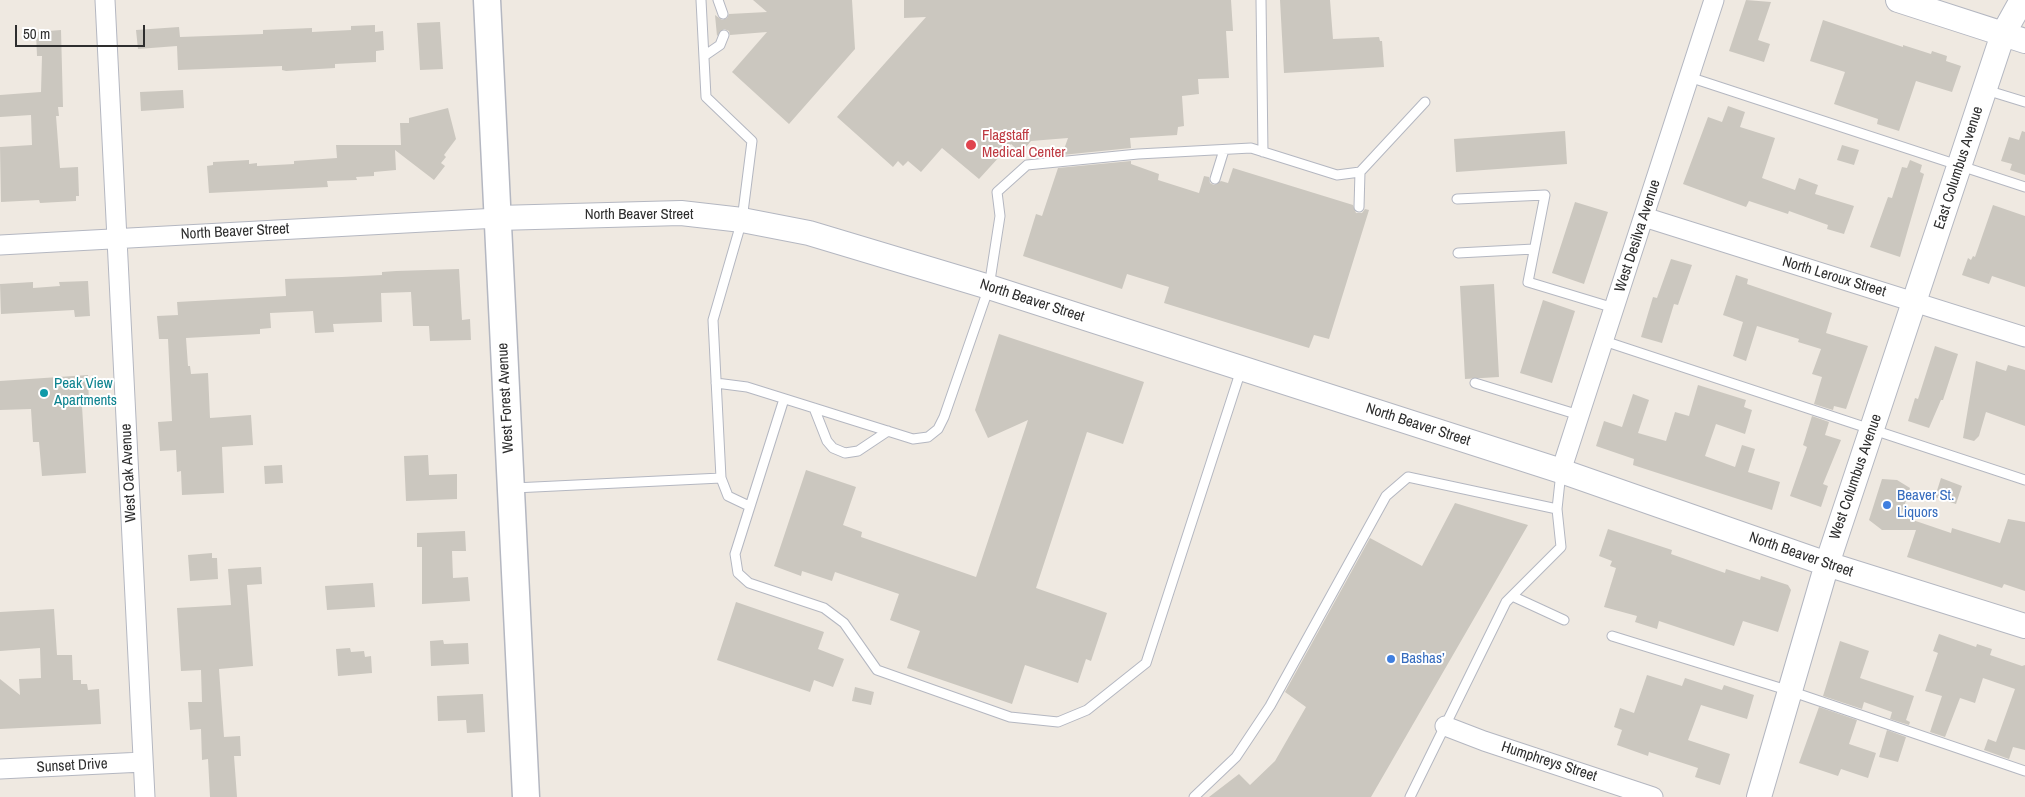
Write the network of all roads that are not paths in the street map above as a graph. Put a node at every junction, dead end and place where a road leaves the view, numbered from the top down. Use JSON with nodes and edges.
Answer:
{"nodes":[{"id":1,"x":105,"y":0,"type":"edge"},
{"id":2,"x":487,"y":0,"type":"edge"},
{"id":3,"x":701,"y":0,"type":"edge"},
{"id":4,"x":718,"y":0,"type":"edge"},
{"id":5,"x":1261,"y":0,"type":"edge"},
{"id":6,"x":1714,"y":0,"type":"edge"},
{"id":7,"x":1898,"y":0,"type":"edge"},
{"id":8,"x":2022,"y":0,"type":"edge"},
{"id":9,"x":1922,"y":4,"type":"edge"},
{"id":10,"x":723,"y":14,"type":"dead end"},
{"id":11,"x":724,"y":35,"type":"dead end"},
{"id":12,"x":2014,"y":37,"type":"edge"},
{"id":13,"x":704,"y":56,"type":"junction"},
{"id":14,"x":1689,"y":77,"type":"junction"},
{"id":15,"x":1985,"y":90,"type":"junction"},
{"id":16,"x":1425,"y":102,"type":"dead end"},
{"id":17,"x":2025,"y":102,"type":"edge"},
{"id":18,"x":1224,"y":150,"type":"junction"},
{"id":19,"x":1264,"y":152,"type":"junction"},
{"id":20,"x":1960,"y":166,"type":"junction"},
{"id":21,"x":1360,"y":172,"type":"junction"},
{"id":22,"x":1215,"y":179,"type":"dead end"},
{"id":23,"x":2025,"y":187,"type":"edge"},
{"id":24,"x":1457,"y":199,"type":"dead end"},
{"id":25,"x":1359,"y":207,"type":"dead end"},
{"id":26,"x":1644,"y":217,"type":"junction"},
{"id":27,"x":498,"y":218,"type":"junction"},
{"id":28,"x":742,"y":220,"type":"junction"},
{"id":29,"x":117,"y":238,"type":"junction"},
{"id":30,"x":0,"y":245,"type":"edge"},
{"id":31,"x":1534,"y":249,"type":"junction"},
{"id":32,"x":1458,"y":253,"type":"dead end"},
{"id":33,"x":989,"y":287,"type":"junction"},
{"id":34,"x":1915,"y":302,"type":"junction"},
{"id":35,"x":1614,"y":308,"type":"junction"},
{"id":36,"x":2025,"y":337,"type":"edge"},
{"id":37,"x":1604,"y":341,"type":"junction"},
{"id":38,"x":1241,"y":368,"type":"junction"},
{"id":39,"x":716,"y":383,"type":"junction"},
{"id":40,"x":1475,"y":384,"type":"dead end"},
{"id":41,"x":784,"y":399,"type":"junction"},
{"id":42,"x":814,"y":408,"type":"junction"},
{"id":43,"x":1579,"y":415,"type":"junction"},
{"id":44,"x":1872,"y":430,"type":"junction"},
{"id":45,"x":888,"y":431,"type":"junction"},
{"id":46,"x":1561,"y":471,"type":"junction"},
{"id":47,"x":721,"y":478,"type":"junction"},
{"id":48,"x":2025,"y":480,"type":"edge"},
{"id":49,"x":511,"y":488,"type":"junction"},
{"id":50,"x":749,"y":506,"type":"junction"},
{"id":51,"x":1557,"y":508,"type":"junction"},
{"id":52,"x":1827,"y":564,"type":"junction"},
{"id":53,"x":1512,"y":596,"type":"junction"},
{"id":54,"x":1564,"y":620,"type":"dead end"},
{"id":55,"x":2025,"y":626,"type":"edge"},
{"id":56,"x":1612,"y":636,"type":"dead end"},
{"id":57,"x":1790,"y":691,"type":"junction"},
{"id":58,"x":1445,"y":726,"type":"junction"},
{"id":59,"x":144,"y":762,"type":"junction"},
{"id":60,"x":0,"y":769,"type":"edge"},
{"id":61,"x":2025,"y":771,"type":"edge"},
{"id":62,"x":145,"y":797,"type":"edge"},
{"id":63,"x":526,"y":797,"type":"edge"},
{"id":64,"x":1194,"y":797,"type":"edge"},
{"id":65,"x":1410,"y":797,"type":"edge"},
{"id":66,"x":1653,"y":797,"type":"edge"},
{"id":67,"x":1759,"y":797,"type":"edge"}],
"edges":[{"from":1,"to":29,"type":"street","name":"West Oak Avenue"},
{"from":2,"to":27,"type":"main road","name":"West Forest Avenue"},
{"from":3,"to":13,"type":"lane"},
{"from":4,"to":10,"type":"lane"},
{"from":5,"to":19,"type":"lane"},
{"from":6,"to":14,"type":"street","name":"West Desilva Avenue"},
{"from":7,"to":9,"type":"street"},
{"from":8,"to":12,"type":"street","name":"East Columbus Avenue"},
{"from":9,"to":12,"type":"street"},
{"from":11,"to":13,"type":"lane"},
{"from":12,"to":15,"type":"street","name":"East Columbus Avenue"},
{"from":13,"to":28,"type":"lane"},
{"from":14,"to":20,"type":"lane"},
{"from":14,"to":26,"type":"street","name":"West Desilva Avenue"},
{"from":15,"to":17,"type":"lane"},
{"from":15,"to":20,"type":"street","name":"East Columbus Avenue"},
{"from":16,"to":21,"type":"lane"},
{"from":18,"to":19,"type":"lane"},
{"from":18,"to":22,"type":"lane"},
{"from":18,"to":33,"type":"lane"},
{"from":19,"to":21,"type":"lane"},
{"from":20,"to":23,"type":"lane"},
{"from":20,"to":34,"type":"street","name":"East Columbus Avenue"},
{"from":21,"to":25,"type":"lane"},
{"from":24,"to":31,"type":"lane"},
{"from":26,"to":34,"type":"street","name":"North Leroux Street"},
{"from":26,"to":35,"type":"street","name":"West Desilva Avenue"},
{"from":27,"to":28,"type":"street","name":"North Beaver Street"},
{"from":27,"to":29,"type":"street","name":"North Beaver Street"},
{"from":27,"to":49,"type":"main road","name":"West Forest Avenue"},
{"from":28,"to":33,"type":"street","name":"North Beaver Street"},
{"from":28,"to":39,"type":"lane"},
{"from":29,"to":30,"type":"street","name":"North Beaver Street"},
{"from":29,"to":59,"type":"street","name":"West Oak Avenue"},
{"from":31,"to":32,"type":"lane"},
{"from":31,"to":35,"type":"lane"},
{"from":33,"to":38,"type":"street","name":"North Beaver Street"},
{"from":33,"to":45,"type":"lane"},
{"from":34,"to":36,"type":"street","name":"North Leroux Street"},
{"from":34,"to":44,"type":"street","name":"West Columbus Avenue"},
{"from":35,"to":37,"type":"street","name":"West Desilva Avenue"},
{"from":37,"to":43,"type":"street","name":"West Desilva Avenue"},
{"from":37,"to":44,"type":"lane"},
{"from":38,"to":46,"type":"street","name":"North Beaver Street"},
{"from":38,"to":50,"type":"lane"},
{"from":39,"to":41,"type":"lane"},
{"from":39,"to":47,"type":"lane"},
{"from":40,"to":43,"type":"lane"},
{"from":41,"to":42,"type":"lane"},
{"from":41,"to":50,"type":"lane"},
{"from":42,"to":45,"type":"lane"},
{"from":42,"to":45,"type":"lane"},
{"from":43,"to":46,"type":"street","name":"West Desilva Avenue"},
{"from":44,"to":48,"type":"lane"},
{"from":44,"to":52,"type":"street","name":"West Columbus Avenue"},
{"from":46,"to":51,"type":"lane"},
{"from":46,"to":52,"type":"street","name":"North Beaver Street"},
{"from":47,"to":49,"type":"lane"},
{"from":47,"to":50,"type":"lane"},
{"from":49,"to":63,"type":"main road","name":"West Forest Avenue"},
{"from":51,"to":53,"type":"lane"},
{"from":51,"to":64,"type":"lane"},
{"from":52,"to":55,"type":"street","name":"North Beaver Street"},
{"from":52,"to":57,"type":"street","name":"West Columbus Avenue"},
{"from":53,"to":54,"type":"lane"},
{"from":53,"to":58,"type":"lane"},
{"from":56,"to":57,"type":"lane"},
{"from":57,"to":61,"type":"lane"},
{"from":57,"to":67,"type":"street","name":"West Columbus Avenue"},
{"from":58,"to":65,"type":"lane"},
{"from":58,"to":66,"type":"street","name":"Humphreys Street"},
{"from":59,"to":60,"type":"street","name":"Sunset Drive"},
{"from":59,"to":62,"type":"street","name":"West Oak Avenue"}]}
